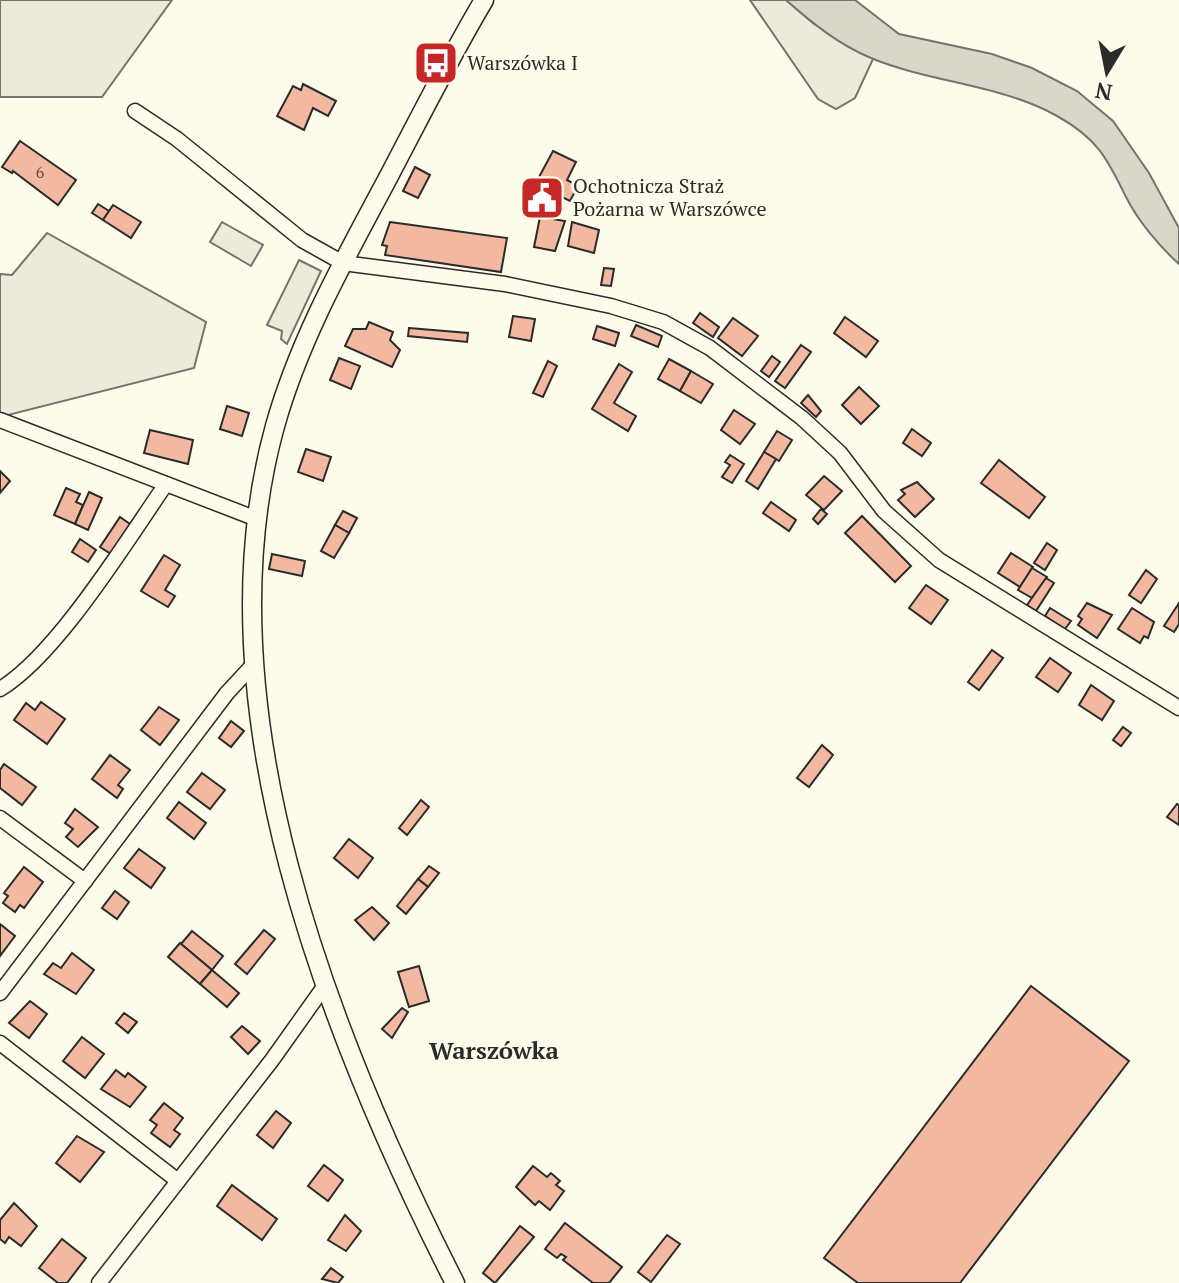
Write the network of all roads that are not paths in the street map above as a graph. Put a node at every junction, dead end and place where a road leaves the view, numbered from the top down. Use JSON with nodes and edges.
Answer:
{"nodes":[{"id":1,"x":484,"y":0,"type":"edge"},
{"id":2,"x":135,"y":111,"type":"dead end"},
{"id":3,"x":343,"y":263,"type":"junction"},
{"id":4,"x":0,"y":420,"type":"edge"},
{"id":5,"x":166,"y":484,"type":"junction"},
{"id":6,"x":257,"y":519,"type":"junction"},
{"id":7,"x":252,"y":666,"type":"junction"},
{"id":8,"x":0,"y":689,"type":"edge"},
{"id":9,"x":1179,"y":708,"type":"edge"},
{"id":10,"x":0,"y":818,"type":"edge"},
{"id":11,"x":85,"y":881,"type":"junction"},
{"id":12,"x":326,"y":984,"type":"junction"},
{"id":13,"x":0,"y":993,"type":"edge"},
{"id":14,"x":0,"y":1043,"type":"edge"},
{"id":15,"x":178,"y":1181,"type":"junction"},
{"id":16,"x":99,"y":1283,"type":"edge"},
{"id":17,"x":455,"y":1283,"type":"edge"}],
"edges":[{"from":1,"to":3,"type":"street"},
{"from":2,"to":3,"type":"street"},
{"from":3,"to":6,"type":"street"},
{"from":3,"to":9,"type":"street"},
{"from":4,"to":5,"type":"street"},
{"from":5,"to":6,"type":"street"},
{"from":5,"to":8,"type":"street"},
{"from":6,"to":7,"type":"street"},
{"from":7,"to":11,"type":"street"},
{"from":7,"to":12,"type":"street"},
{"from":10,"to":11,"type":"street"},
{"from":11,"to":13,"type":"street"},
{"from":12,"to":15,"type":"street"},
{"from":12,"to":17,"type":"street"},
{"from":14,"to":15,"type":"street"},
{"from":15,"to":16,"type":"street"}]}
